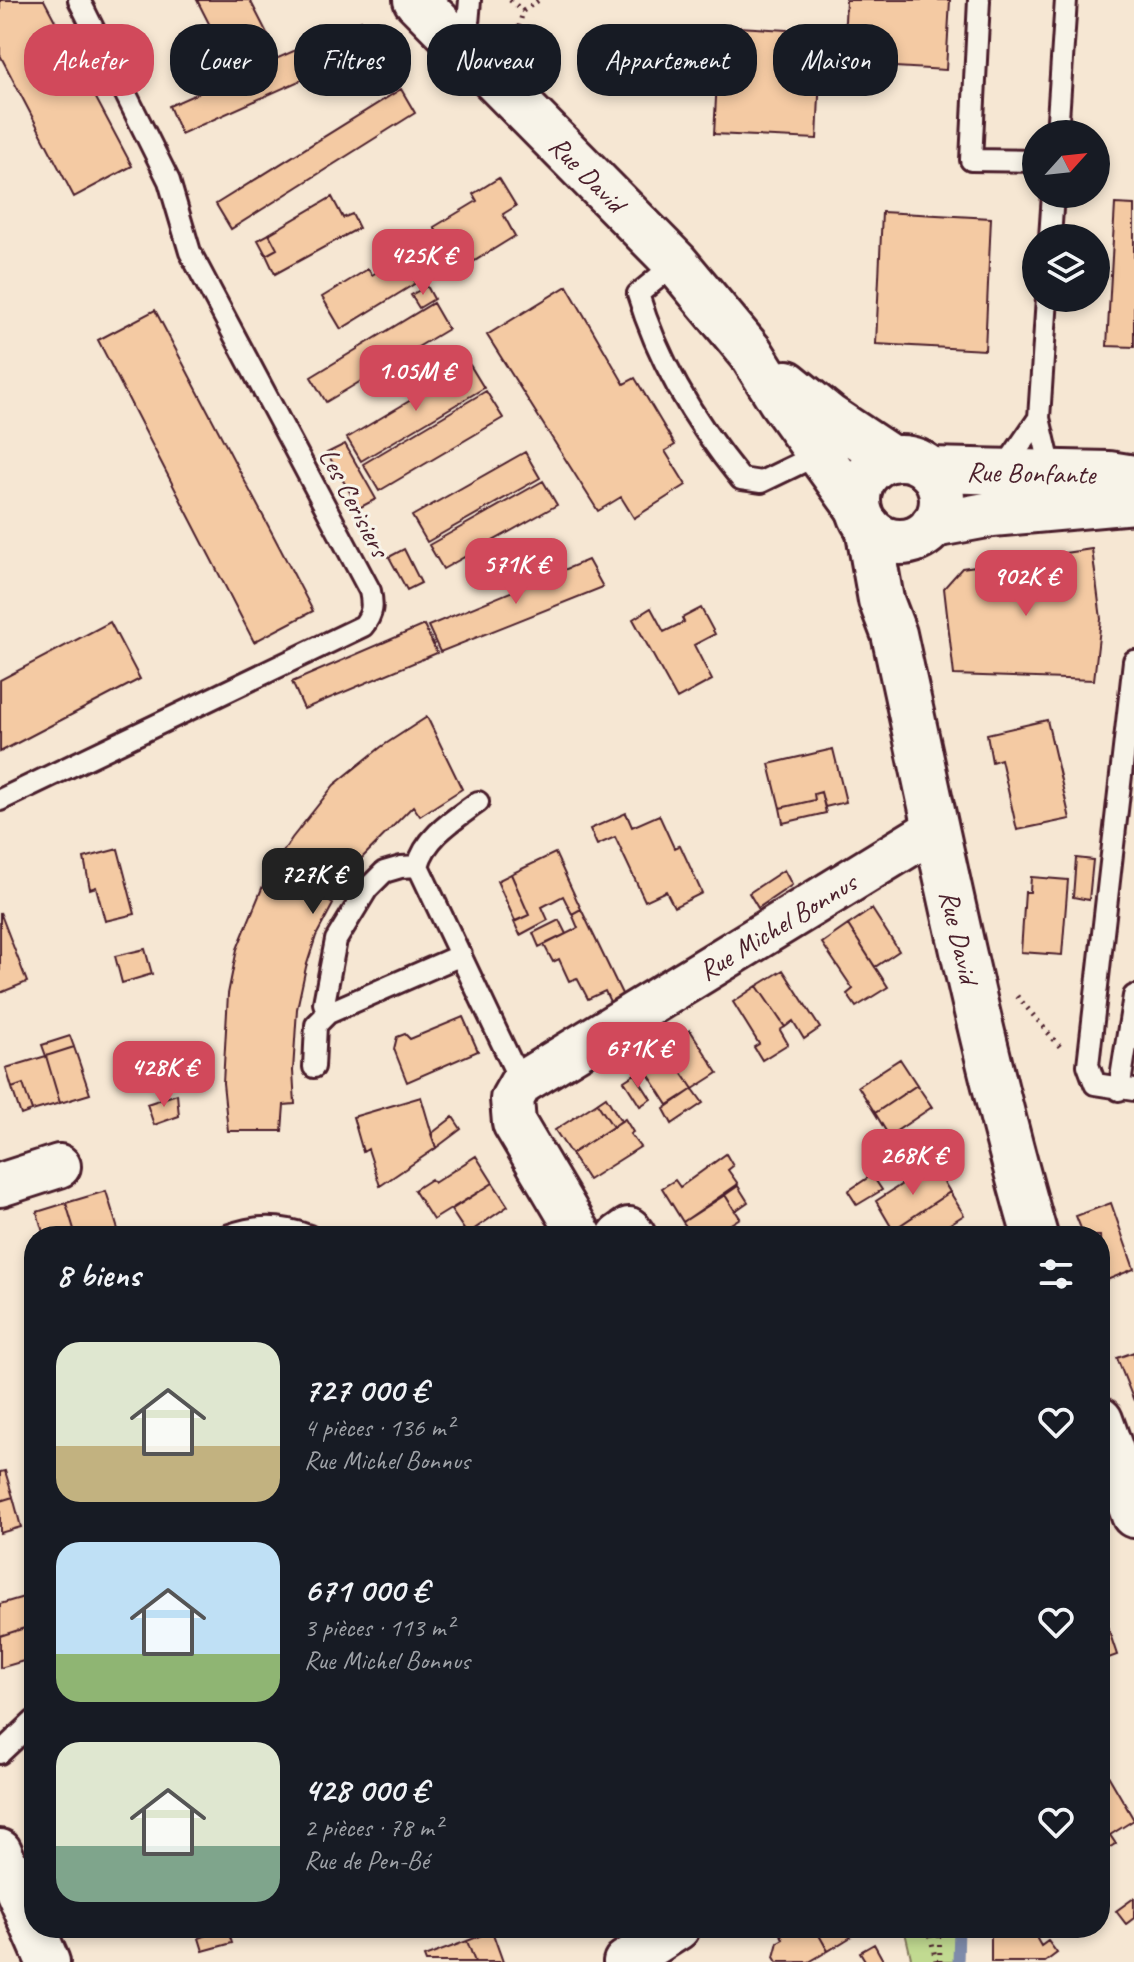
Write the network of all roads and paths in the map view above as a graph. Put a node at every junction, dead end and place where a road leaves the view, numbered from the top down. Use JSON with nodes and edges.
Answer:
{"nodes":[{"id":1,"x":79,"y":0,"type":"edge"},
{"id":2,"x":416,"y":0,"type":"edge"},
{"id":3,"x":470,"y":0,"type":"edge"},
{"id":4,"x":510,"y":0,"type":"edge"},
{"id":5,"x":979,"y":0,"type":"edge"},
{"id":6,"x":1066,"y":0,"type":"edge"},
{"id":7,"x":523,"y":11,"type":"dead end"},
{"id":8,"x":440,"y":24,"type":"edge"},
{"id":9,"x":468,"y":24,"type":"edge"},
{"id":10,"x":512,"y":96,"type":"edge"},
{"id":11,"x":1058,"y":120,"type":"edge"},
{"id":12,"x":1022,"y":161,"type":"edge"},
{"id":13,"x":676,"y":263,"type":"junction"},
{"id":14,"x":1046,"y":312,"type":"edge"},
{"id":15,"x":751,"y":353,"type":"junction"},
{"id":16,"x":1039,"y":418,"type":"junction"},
{"id":17,"x":819,"y":454,"type":"junction"},
{"id":18,"x":910,"y":464,"type":"junction"},
{"id":19,"x":998,"y":472,"type":"junction"},
{"id":20,"x":1052,"y":473,"type":"junction"},
{"id":21,"x":1134,"y":478,"type":"edge"},
{"id":22,"x":1134,"y":501,"type":"edge"},
{"id":23,"x":992,"y":514,"type":"junction"},
{"id":24,"x":863,"y":517,"type":"junction"},
{"id":25,"x":922,"y":533,"type":"junction"},
{"id":26,"x":894,"y":634,"type":"junction"},
{"id":27,"x":1134,"y":661,"type":"edge"},
{"id":28,"x":0,"y":800,"type":"edge"},
{"id":29,"x":478,"y":802,"type":"dead end"},
{"id":30,"x":935,"y":829,"type":"junction"},
{"id":31,"x":418,"y":866,"type":"junction"},
{"id":32,"x":461,"y":955,"type":"junction"},
{"id":33,"x":968,"y":975,"type":"junction"},
{"id":34,"x":1134,"y":996,"type":"edge"},
{"id":35,"x":328,"y":1013,"type":"junction"},
{"id":36,"x":1063,"y":1050,"type":"dead end"},
{"id":37,"x":314,"y":1067,"type":"dead end"},
{"id":38,"x":521,"y":1083,"type":"junction"},
{"id":39,"x":1126,"y":1090,"type":"edge"},
{"id":40,"x":59,"y":1166,"type":"dead end"},
{"id":41,"x":0,"y":1185,"type":"edge"},
{"id":42,"x":575,"y":1226,"type":"edge"},
{"id":43,"x":1032,"y":1226,"type":"edge"},
{"id":44,"x":1110,"y":1448,"type":"edge"},
{"id":45,"x":1134,"y":1515,"type":"edge"},
{"id":46,"x":24,"y":1730,"type":"edge"},
{"id":47,"x":0,"y":1753,"type":"edge"},
{"id":48,"x":0,"y":1851,"type":"edge"},
{"id":49,"x":24,"y":1906,"type":"edge"},
{"id":50,"x":38,"y":1938,"type":"edge"},
{"id":51,"x":662,"y":1938,"type":"edge"},
{"id":52,"x":932,"y":1938,"type":"edge"},
{"id":53,"x":939,"y":1938,"type":"edge"},
{"id":54,"x":48,"y":1962,"type":"edge"},
{"id":55,"x":625,"y":1962,"type":"edge"},
{"id":56,"x":938,"y":1962,"type":"edge"}],
"edges":[{"from":1,"to":28,"type":"lane","name":"Les Cerisiers"},
{"from":2,"to":8,"type":"main road","name":"Rue David"},
{"from":3,"to":9,"type":"lane"},
{"from":4,"to":7,"type":"path"},
{"from":5,"to":12,"type":"lane"},
{"from":6,"to":11,"type":"lane"},
{"from":10,"to":13,"type":"main road","name":"Rue David"},
{"from":13,"to":15,"type":"main road","name":"Rue David"},
{"from":13,"to":17,"type":"lane"},
{"from":14,"to":16,"type":"lane"},
{"from":15,"to":17,"type":"main road","name":"Rue David"},
{"from":15,"to":18,"type":"main road","name":"Rue David"},
{"from":16,"to":19,"type":"lane"},
{"from":16,"to":20,"type":"lane"},
{"from":17,"to":24,"type":"main road","name":"Rue David"},
{"from":18,"to":19,"type":"main road","name":"Rue Bonfante"},
{"from":18,"to":24,"type":"main road"},
{"from":18,"to":25,"type":"main road"},
{"from":19,"to":20,"type":"main road","name":"Rue Bonfante"},
{"from":20,"to":21,"type":"main road","name":"Rue Bonfante"},
{"from":20,"to":23,"type":"lane"},
{"from":22,"to":23,"type":"main road","name":"Rue Bonfante"},
{"from":23,"to":25,"type":"main road","name":"Rue Bonfante"},
{"from":24,"to":25,"type":"main road"},
{"from":24,"to":26,"type":"main road","name":"Rue David"},
{"from":25,"to":26,"type":"main road","name":"Rue David"},
{"from":26,"to":30,"type":"main road","name":"Rue David"},
{"from":27,"to":39,"type":"lane"},
{"from":29,"to":31,"type":"lane"},
{"from":30,"to":33,"type":"main road","name":"Rue David"},
{"from":30,"to":38,"type":"street","name":"Rue Michel Bonnus"},
{"from":31,"to":32,"type":"lane"},
{"from":31,"to":35,"type":"lane"},
{"from":32,"to":35,"type":"lane"},
{"from":32,"to":38,"type":"lane"},
{"from":33,"to":36,"type":"path"},
{"from":33,"to":43,"type":"main road","name":"Rue David"},
{"from":34,"to":39,"type":"lane"},
{"from":35,"to":37,"type":"lane"},
{"from":38,"to":42,"type":"street"},
{"from":40,"to":41,"type":"street"},
{"from":44,"to":45,"type":"main road"},
{"from":46,"to":47,"type":"lane"},
{"from":48,"to":49,"type":"street"},
{"from":50,"to":54,"type":"street"},
{"from":51,"to":55,"type":"street"},
{"from":52,"to":56,"type":"path"},
{"from":53,"to":56,"type":"path"}]}
